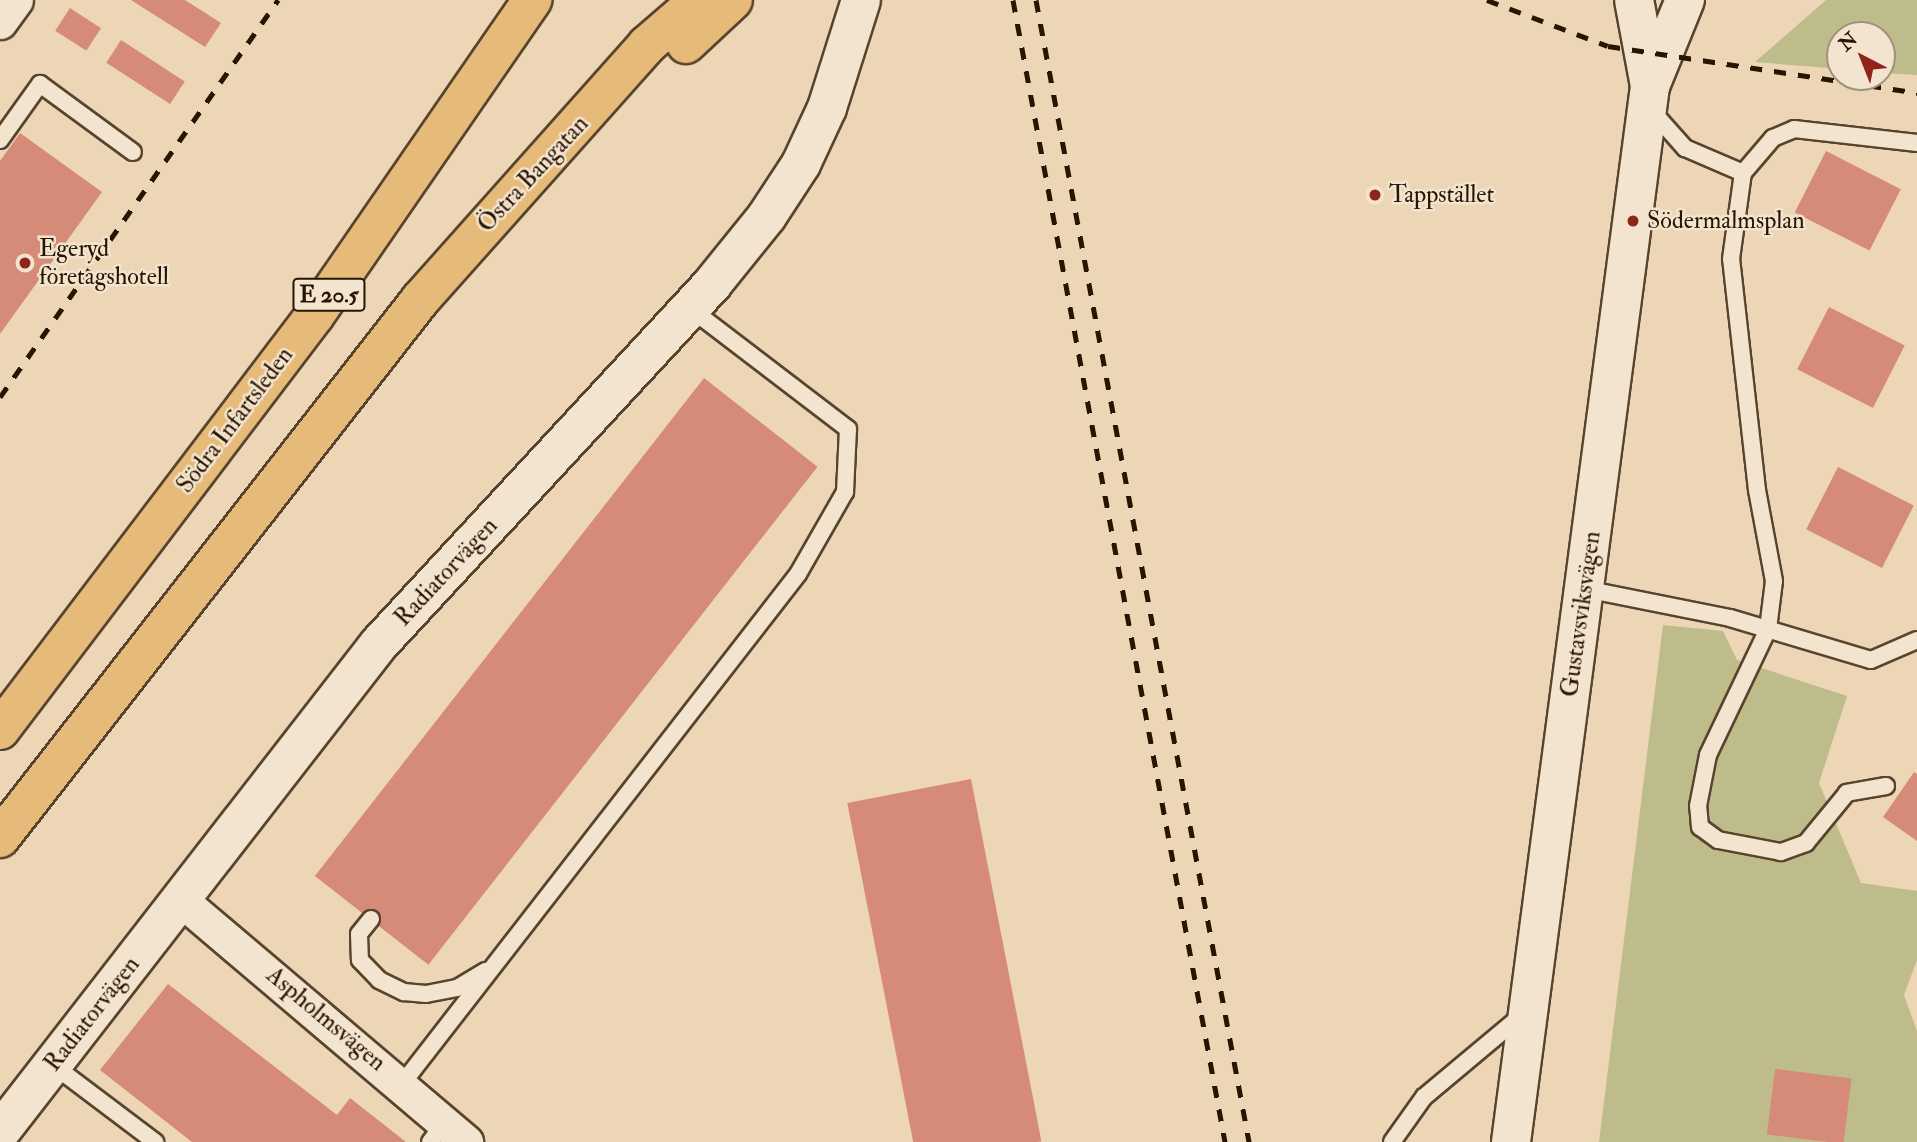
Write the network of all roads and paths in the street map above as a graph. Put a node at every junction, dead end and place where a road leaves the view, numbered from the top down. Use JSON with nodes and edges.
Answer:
{"nodes":[{"id":1,"x":16,"y":0,"type":"edge"},
{"id":2,"x":532,"y":0,"type":"edge"},
{"id":3,"x":699,"y":0,"type":"edge"},
{"id":4,"x":733,"y":0,"type":"edge"},
{"id":5,"x":861,"y":0,"type":"edge"},
{"id":6,"x":1634,"y":0,"type":"edge"},
{"id":7,"x":1685,"y":0,"type":"edge"},
{"id":8,"x":0,"y":22,"type":"edge"},
{"id":9,"x":1649,"y":96,"type":"junction"},
{"id":10,"x":576,"y":128,"type":"junction"},
{"id":11,"x":0,"y":140,"type":"edge"},
{"id":12,"x":1917,"y":143,"type":"edge"},
{"id":13,"x":133,"y":152,"type":"dead end"},
{"id":14,"x":1744,"y":173,"type":"junction"},
{"id":15,"x":690,"y":308,"type":"junction"},
{"id":16,"x":1585,"y":589,"type":"junction"},
{"id":17,"x":1768,"y":629,"type":"junction"},
{"id":18,"x":1917,"y":640,"type":"edge"},
{"id":19,"x":0,"y":730,"type":"edge"},
{"id":20,"x":1885,"y":786,"type":"dead end"},
{"id":21,"x":0,"y":838,"type":"edge"},
{"id":22,"x":181,"y":900,"type":"junction"},
{"id":23,"x":371,"y":919,"type":"dead end"},
{"id":24,"x":493,"y":967,"type":"junction"},
{"id":25,"x":1529,"y":1010,"type":"junction"},
{"id":26,"x":53,"y":1065,"type":"junction"},
{"id":27,"x":402,"y":1084,"type":"junction"},
{"id":28,"x":0,"y":1132,"type":"edge"},
{"id":29,"x":447,"y":1135,"type":"edge"},
{"id":30,"x":155,"y":1142,"type":"edge"},
{"id":31,"x":1392,"y":1142,"type":"edge"},
{"id":32,"x":1511,"y":1142,"type":"edge"}],
"edges":[{"from":1,"to":8,"type":"street"},
{"from":2,"to":19,"type":"main road","name":"Södra Infartsleden","number":"E 20.5"},
{"from":3,"to":10,"type":"main road","name":"Östra Bangatan","number":"E 20.5"},
{"from":4,"to":10,"type":"main road"},
{"from":5,"to":15,"type":"street","name":"Radiatorvägen"},
{"from":6,"to":9,"type":"street","name":"Gustavsviksvägen"},
{"from":7,"to":9,"type":"street","name":"Gustavsviksvägen"},
{"from":9,"to":14,"type":"lane"},
{"from":9,"to":16,"type":"street","name":"Gustavsviksvägen"},
{"from":10,"to":21,"type":"main road","name":"Östra Bangatan","number":"E 20.5"},
{"from":11,"to":13,"type":"lane"},
{"from":12,"to":14,"type":"lane"},
{"from":14,"to":17,"type":"lane"},
{"from":15,"to":22,"type":"street","name":"Radiatorvägen"},
{"from":15,"to":24,"type":"lane"},
{"from":16,"to":17,"type":"lane"},
{"from":16,"to":25,"type":"street","name":"Gustavsviksvägen"},
{"from":17,"to":18,"type":"lane"},
{"from":17,"to":20,"type":"lane"},
{"from":22,"to":26,"type":"street","name":"Radiatorvägen"},
{"from":22,"to":27,"type":"street","name":"Aspholmsvägen"},
{"from":23,"to":24,"type":"lane"},
{"from":24,"to":27,"type":"lane"},
{"from":25,"to":31,"type":"lane"},
{"from":25,"to":32,"type":"street","name":"Gustavsviksvägen"},
{"from":26,"to":28,"type":"street","name":"Radiatorvägen"},
{"from":26,"to":30,"type":"lane"},
{"from":27,"to":29,"type":"street","name":"Aspholmsvägen"}]}
